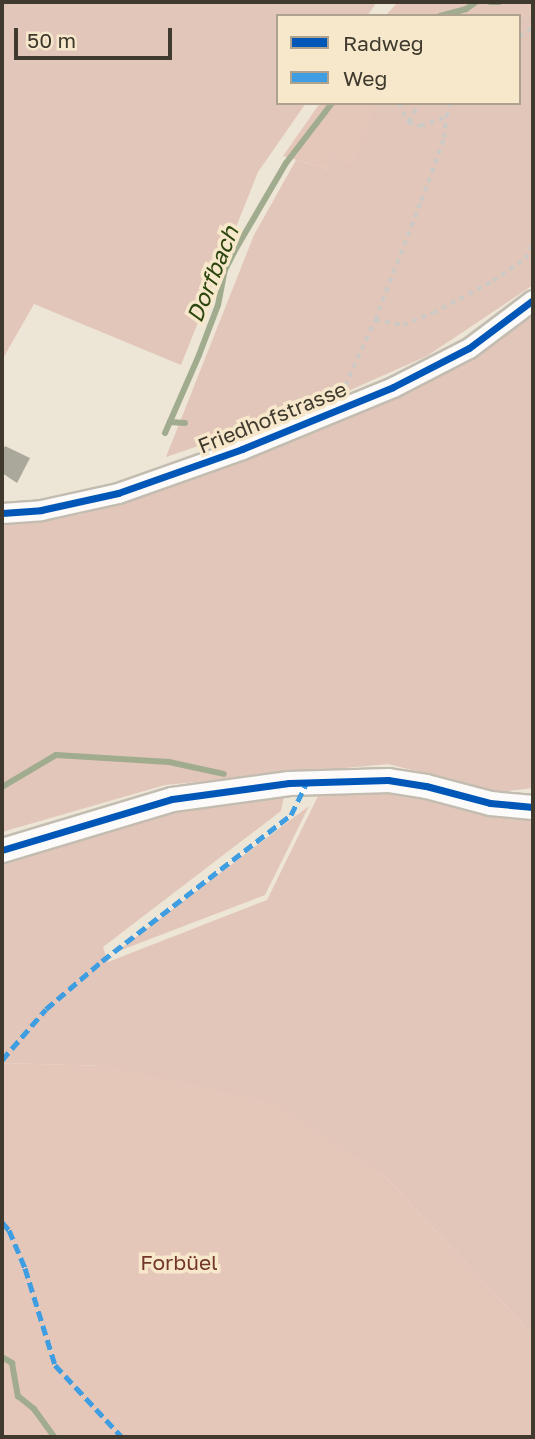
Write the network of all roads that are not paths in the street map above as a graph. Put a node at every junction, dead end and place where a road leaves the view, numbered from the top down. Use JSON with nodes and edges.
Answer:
{"nodes":[{"id":1,"x":533,"y":300,"type":"edge"},
{"id":2,"x":2,"y":513,"type":"edge"},
{"id":3,"x":533,"y":807,"type":"edge"},
{"id":4,"x":2,"y":850,"type":"edge"}],
"edges":[{"from":1,"to":2,"type":"street","name":"Friedhofstrasse"},
{"from":3,"to":4,"type":"street"}]}
